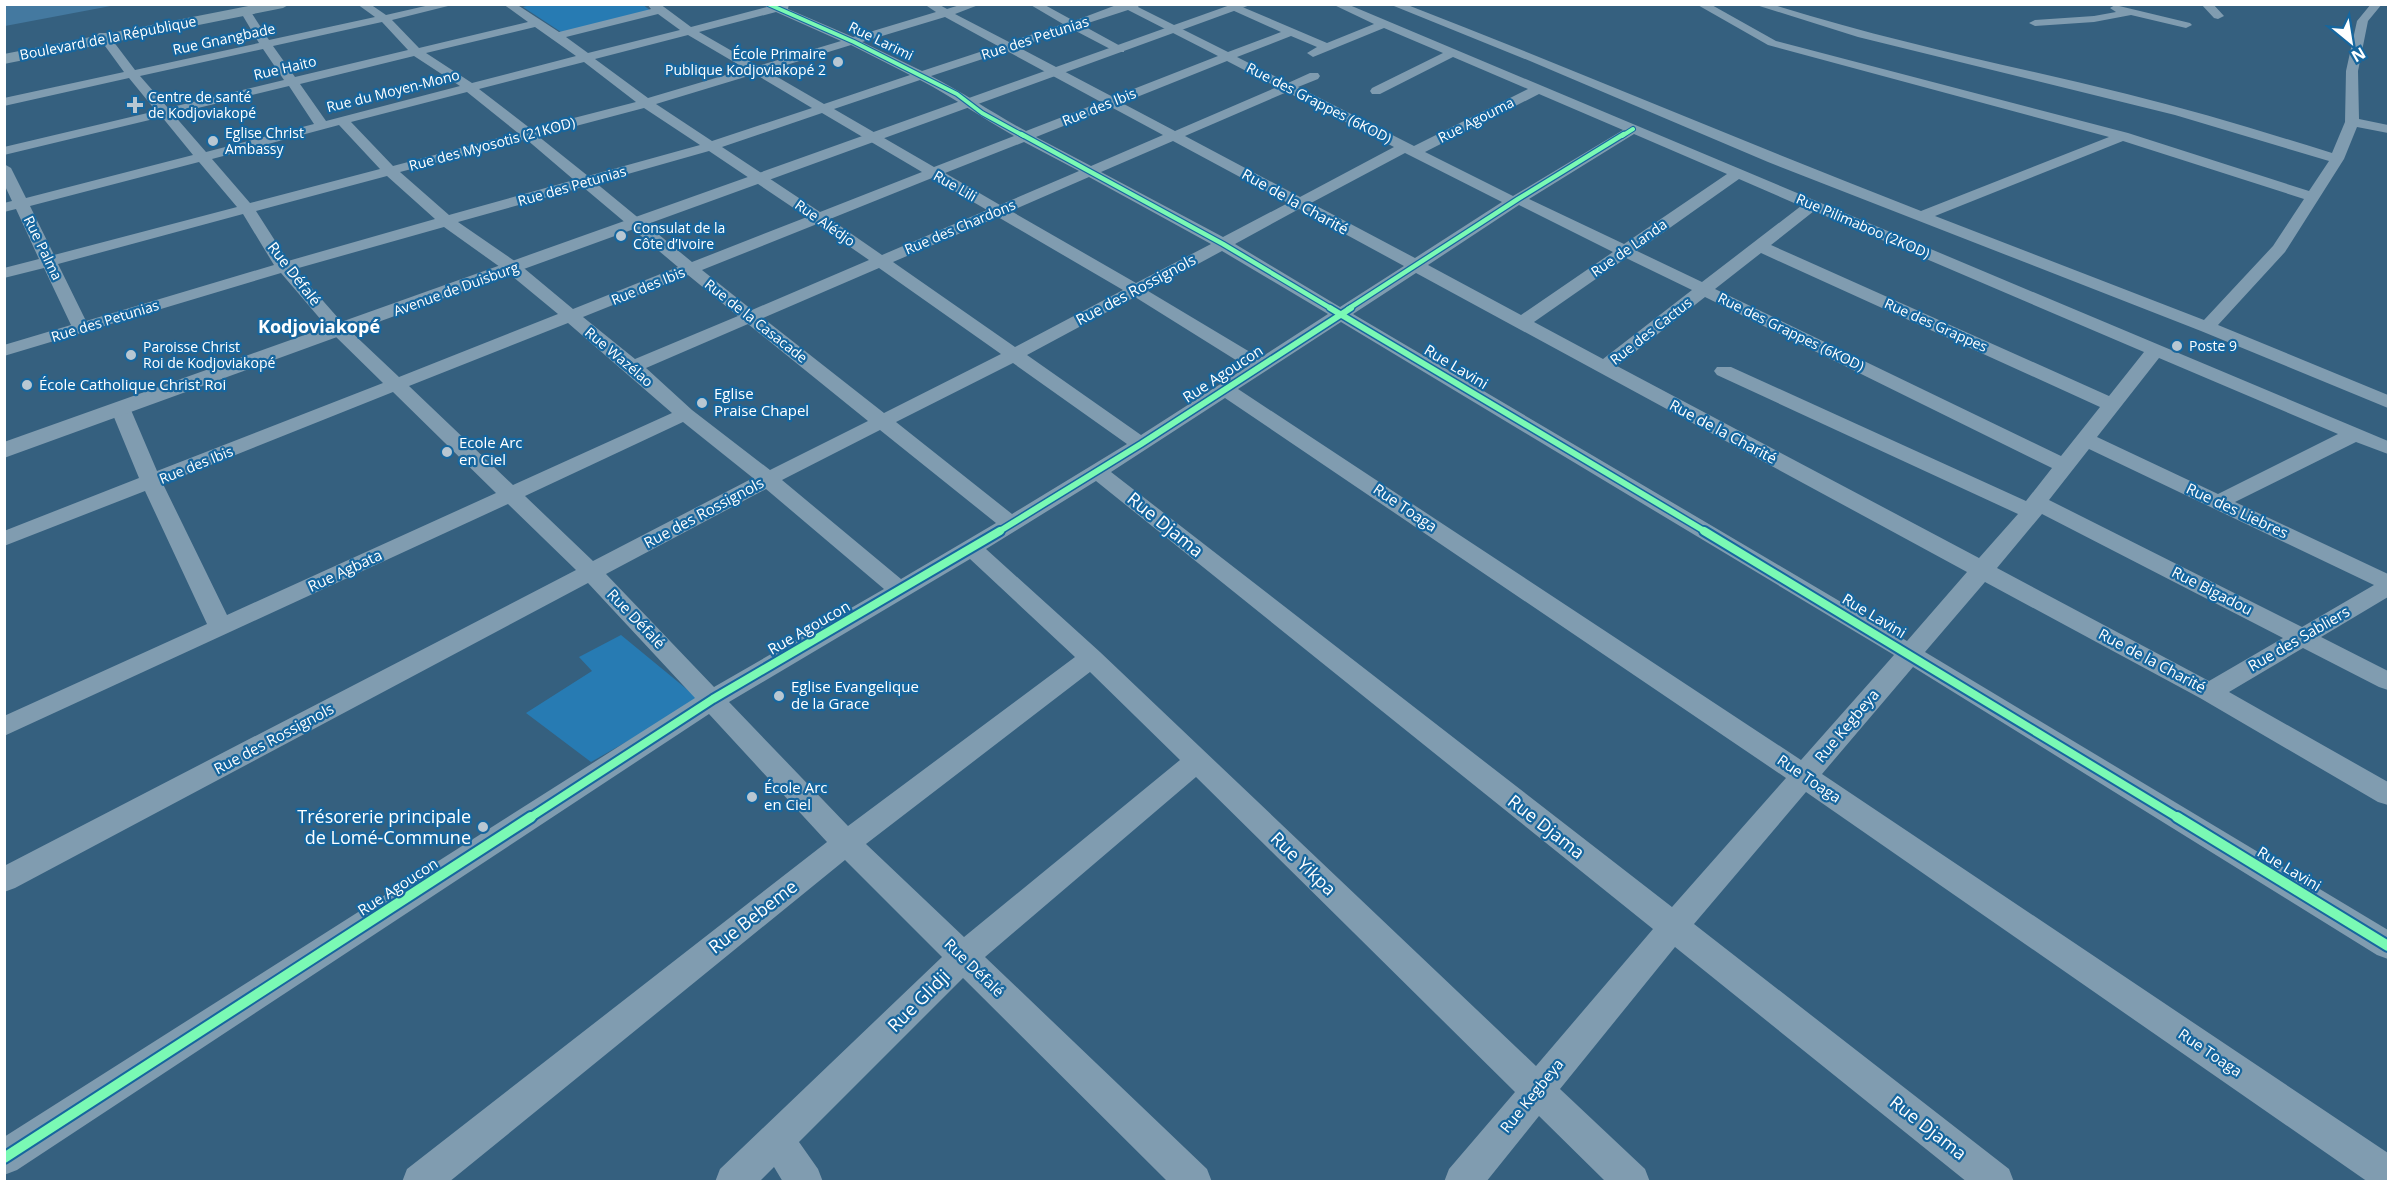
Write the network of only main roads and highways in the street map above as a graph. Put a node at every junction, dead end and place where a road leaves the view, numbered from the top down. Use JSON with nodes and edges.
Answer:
{"nodes":[{"id":1,"x":260,"y":4,"type":"edge"},
{"id":2,"x":283,"y":4,"type":"edge"},
{"id":3,"x":104,"y":36,"type":"junction"},
{"id":4,"x":4,"y":54,"type":"edge"},
{"id":5,"x":4,"y":59,"type":"edge"}],
"edges":[{"from":1,"to":3,"type":"highway","name":"Boulevard de la République"},
{"from":2,"to":3,"type":"highway","name":"Boulevard de la République"},
{"from":3,"to":4,"type":"highway","name":"Boulevard de la République"},
{"from":3,"to":5,"type":"highway","name":"Boulevard de la République"}]}
